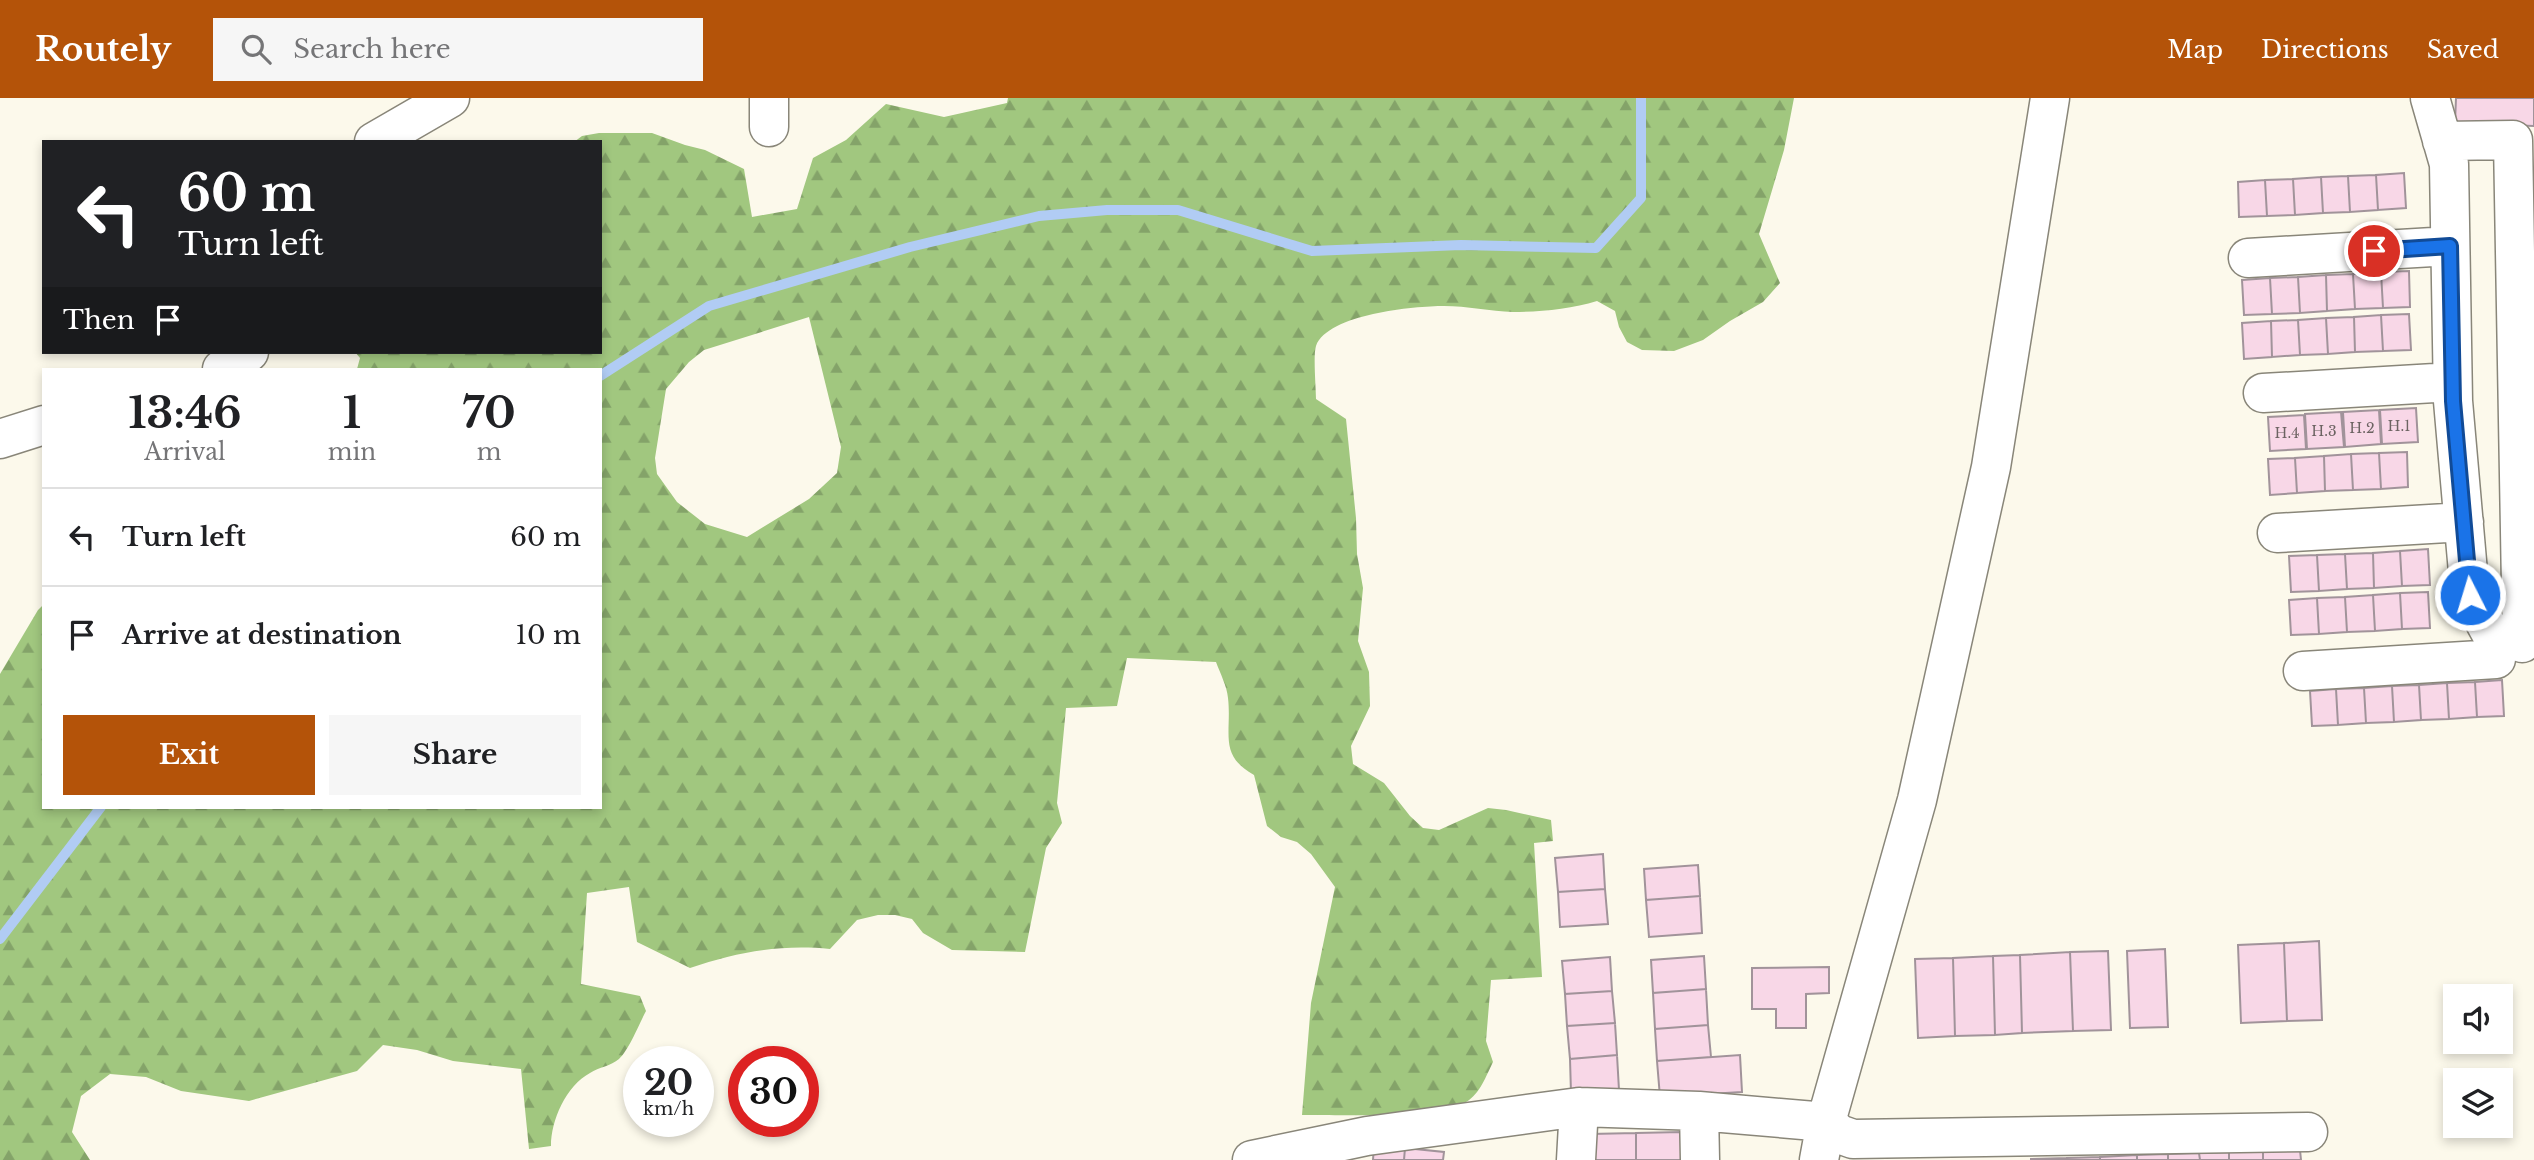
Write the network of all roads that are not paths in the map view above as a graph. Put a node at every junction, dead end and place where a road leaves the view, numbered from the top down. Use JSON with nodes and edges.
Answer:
{"nodes":[{"id":1,"x":450,"y":98,"type":"edge"},
{"id":2,"x":2050,"y":98,"type":"edge"},
{"id":3,"x":2430,"y":98,"type":"edge"},
{"id":4,"x":377,"y":140,"type":"edge"},
{"id":5,"x":2442,"y":141,"type":"junction"},
{"id":6,"x":2450,"y":246,"type":"junction"},
{"id":7,"x":2248,"y":258,"type":"dead end"},
{"id":8,"x":246,"y":354,"type":"edge"},
{"id":9,"x":226,"y":368,"type":"edge"},
{"id":10,"x":2526,"y":379,"type":"edge"},
{"id":11,"x":2452,"y":382,"type":"junction"},
{"id":12,"x":2263,"y":393,"type":"dead end"},
{"id":13,"x":42,"y":426,"type":"edge"},
{"id":14,"x":0,"y":439,"type":"edge"},
{"id":15,"x":2464,"y":522,"type":"junction"},
{"id":16,"x":2277,"y":533,"type":"dead end"},
{"id":17,"x":2522,"y":643,"type":"dead end"},
{"id":18,"x":2303,"y":671,"type":"dead end"},
{"id":19,"x":1579,"y":1107,"type":"junction"},
{"id":20,"x":1699,"y":1111,"type":"junction"},
{"id":21,"x":1826,"y":1122,"type":"junction"},
{"id":22,"x":2308,"y":1132,"type":"dead end"},
{"id":23,"x":1365,"y":1148,"type":"edge"},
{"id":24,"x":1252,"y":1160,"type":"edge"},
{"id":25,"x":1576,"y":1160,"type":"edge"},
{"id":26,"x":1700,"y":1160,"type":"edge"},
{"id":27,"x":1819,"y":1160,"type":"edge"}],
"edges":[{"from":1,"to":4,"type":"street"},
{"from":2,"to":21,"type":"street"},
{"from":3,"to":5,"type":"street"},
{"from":5,"to":6,"type":"street"},
{"from":5,"to":10,"type":"street"},
{"from":6,"to":7,"type":"street"},
{"from":6,"to":11,"type":"street"},
{"from":8,"to":9,"type":"street"},
{"from":10,"to":17,"type":"street"},
{"from":11,"to":12,"type":"street"},
{"from":11,"to":15,"type":"street"},
{"from":13,"to":14,"type":"street"},
{"from":15,"to":16,"type":"street"},
{"from":15,"to":18,"type":"street"},
{"from":19,"to":20,"type":"street"},
{"from":19,"to":23,"type":"street"},
{"from":19,"to":25,"type":"street"},
{"from":20,"to":21,"type":"street"},
{"from":20,"to":26,"type":"street"},
{"from":21,"to":22,"type":"street"},
{"from":21,"to":27,"type":"street"},
{"from":23,"to":24,"type":"street"}]}
